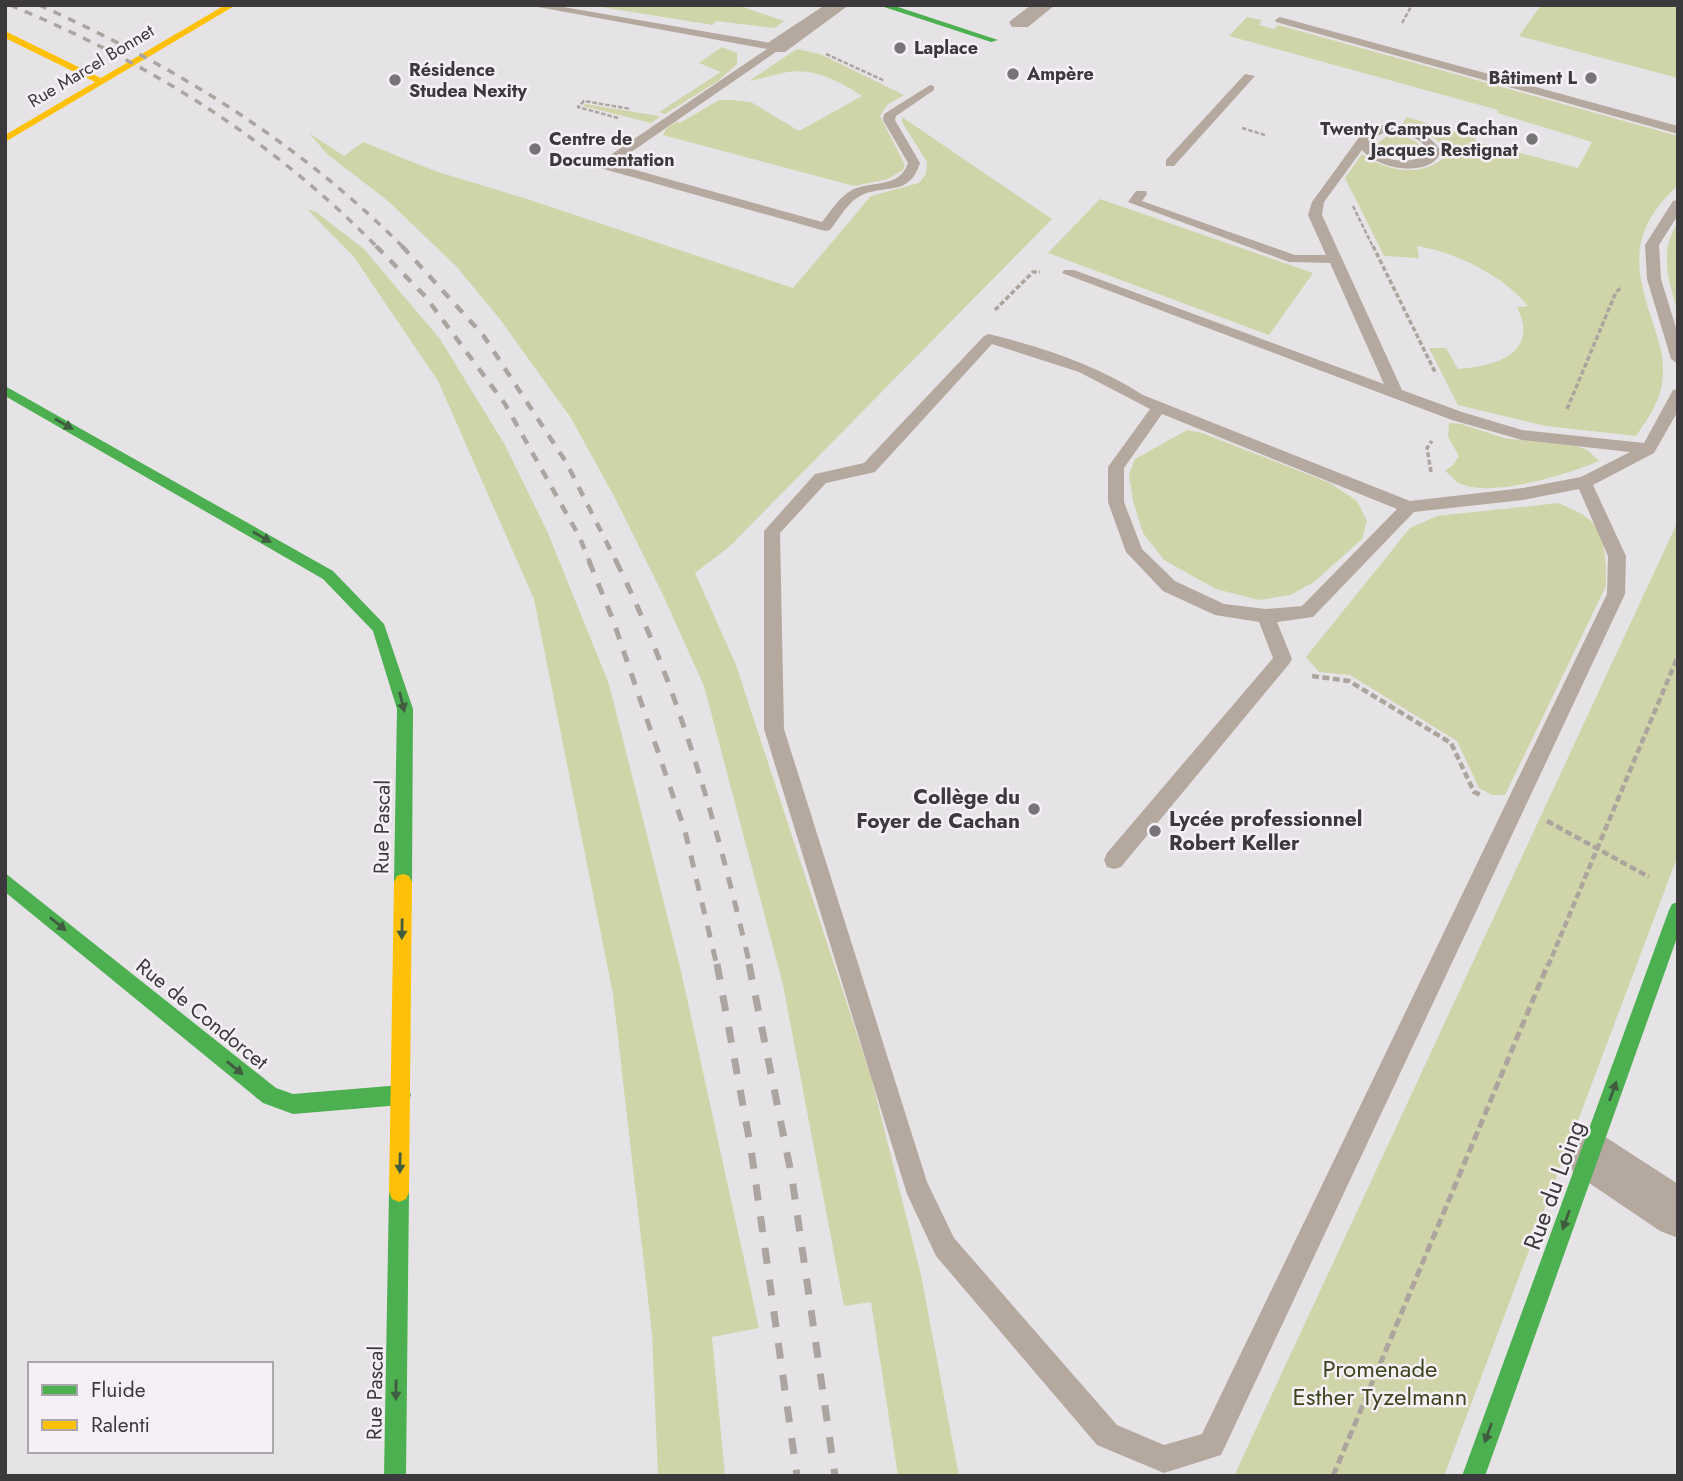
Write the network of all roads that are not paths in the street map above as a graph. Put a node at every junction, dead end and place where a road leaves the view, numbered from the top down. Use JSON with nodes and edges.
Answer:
{"nodes":[{"id":1,"x":232,"y":5,"type":"edge"},
{"id":2,"x":532,"y":5,"type":"edge"},
{"id":3,"x":839,"y":5,"type":"edge"},
{"id":4,"x":882,"y":5,"type":"edge"},
{"id":5,"x":1045,"y":5,"type":"edge"},
{"id":6,"x":1280,"y":20,"type":"dead end"},
{"id":7,"x":1020,"y":22,"type":"dead end"},
{"id":8,"x":5,"y":34,"type":"edge"},
{"id":9,"x":994,"y":40,"type":"dead end"},
{"id":10,"x":780,"y":45,"type":"junction"},
{"id":11,"x":1249,"y":76,"type":"dead end"},
{"id":12,"x":103,"y":82,"type":"junction"},
{"id":13,"x":930,"y":88,"type":"dead end"},
{"id":14,"x":1678,"y":130,"type":"edge"},
{"id":15,"x":5,"y":139,"type":"edge"},
{"id":16,"x":1364,"y":139,"type":"junction"},
{"id":17,"x":1170,"y":163,"type":"dead end"},
{"id":18,"x":1141,"y":194,"type":"dead end"},
{"id":19,"x":1678,"y":204,"type":"edge"},
{"id":20,"x":1335,"y":259,"type":"junction"},
{"id":21,"x":1069,"y":273,"type":"road end"},
{"id":22,"x":1678,"y":359,"type":"edge"},
{"id":23,"x":5,"y":390,"type":"edge"},
{"id":24,"x":1396,"y":394,"type":"junction"},
{"id":25,"x":1678,"y":394,"type":"edge"},
{"id":26,"x":1159,"y":408,"type":"junction"},
{"id":27,"x":1648,"y":449,"type":"junction"},
{"id":28,"x":1584,"y":482,"type":"junction"},
{"id":29,"x":1409,"y":507,"type":"junction"},
{"id":30,"x":1266,"y":616,"type":"junction"},
{"id":31,"x":1114,"y":860,"type":"dead end"},
{"id":32,"x":5,"y":881,"type":"edge"},
{"id":33,"x":1678,"y":911,"type":"edge"},
{"id":34,"x":401,"y":1095,"type":"junction"},
{"id":35,"x":1590,"y":1155,"type":"junction"},
{"id":36,"x":1678,"y":1213,"type":"edge"},
{"id":37,"x":395,"y":1476,"type":"edge"},
{"id":38,"x":1473,"y":1476,"type":"edge"}],
"edges":[{"from":1,"to":12,"type":"street","name":"Rue Marcel Bonnet"},
{"from":2,"to":10,"type":"lane"},
{"from":3,"to":10,"type":"street"},
{"from":4,"to":9,"type":"street"},
{"from":5,"to":7,"type":"street"},
{"from":6,"to":14,"type":"lane"},
{"from":8,"to":12,"type":"street"},
{"from":10,"to":13,"type":"lane"},
{"from":11,"to":17,"type":"lane"},
{"from":12,"to":15,"type":"street","name":"Rue Marcel Bonnet"},
{"from":16,"to":16,"type":"lane"},
{"from":16,"to":20,"type":"lane"},
{"from":18,"to":20,"type":"lane"},
{"from":19,"to":22,"type":"lane"},
{"from":20,"to":24,"type":"lane"},
{"from":21,"to":24,"type":"lane"},
{"from":23,"to":34,"type":"street","name":"Rue Pascal","one_way":true},
{"from":24,"to":27,"type":"lane"},
{"from":25,"to":27,"type":"lane"},
{"from":26,"to":28,"type":"lane"},
{"from":26,"to":29,"type":"lane"},
{"from":26,"to":30,"type":"lane"},
{"from":27,"to":28,"type":"lane"},
{"from":28,"to":29,"type":"lane"},
{"from":29,"to":30,"type":"lane"},
{"from":30,"to":31,"type":"lane"},
{"from":32,"to":34,"type":"street","name":"Rue de Condorcet","one_way":true},
{"from":35,"to":33,"type":"street","name":"Rue du Loing","one_way":true},
{"from":34,"to":37,"type":"street","name":"Rue Pascal","one_way":true},
{"from":35,"to":36,"type":"street"},
{"from":35,"to":38,"type":"street","name":"Rue du Loing","one_way":true}]}
